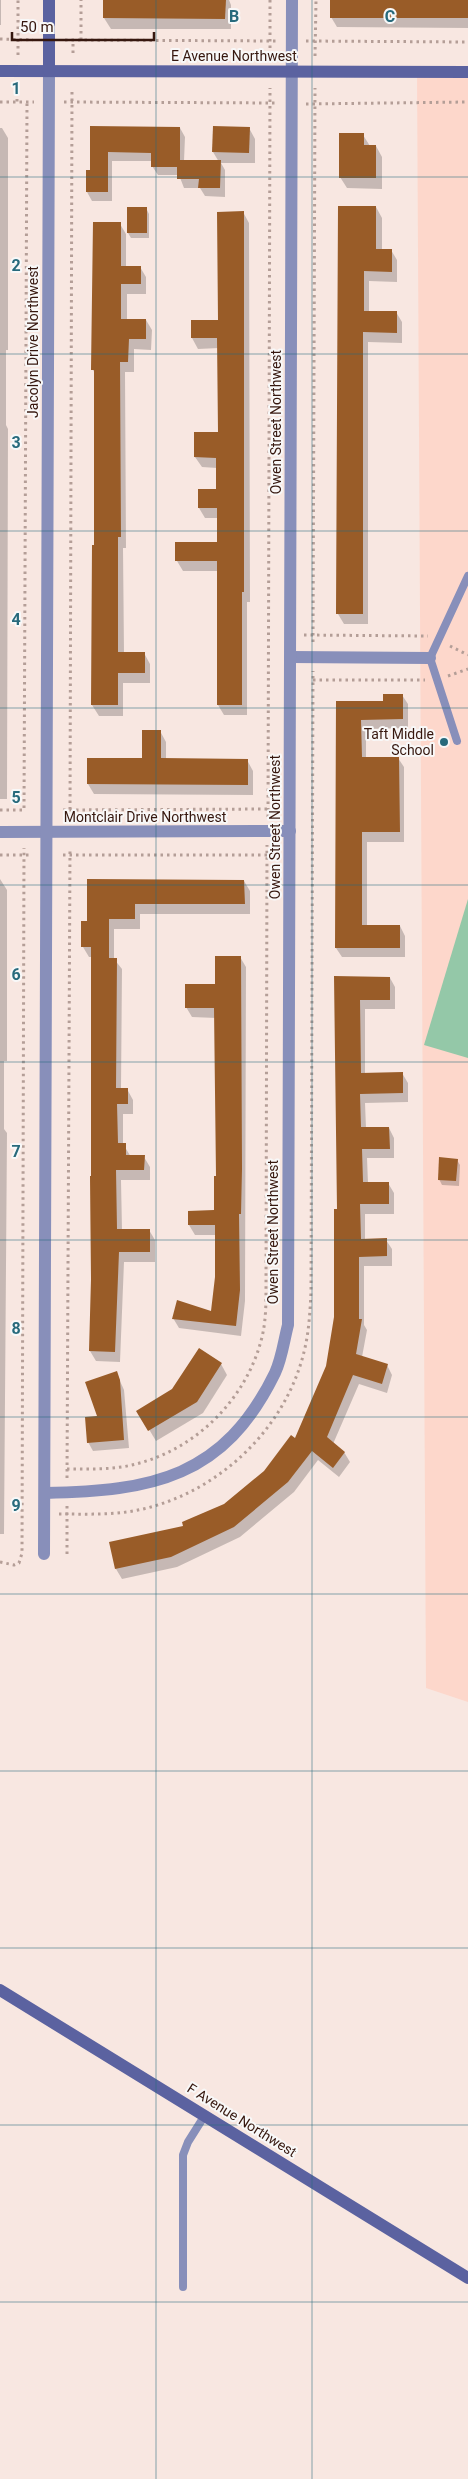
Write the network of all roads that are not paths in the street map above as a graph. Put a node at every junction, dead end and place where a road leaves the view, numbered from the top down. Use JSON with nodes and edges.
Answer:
{"nodes":[{"id":1,"x":49,"y":0,"type":"edge"},
{"id":2,"x":292,"y":0,"type":"edge"},
{"id":3,"x":0,"y":70,"type":"edge"},
{"id":4,"x":49,"y":71,"type":"junction"},
{"id":5,"x":292,"y":71,"type":"junction"},
{"id":6,"x":468,"y":72,"type":"edge"},
{"id":7,"x":468,"y":576,"type":"edge"},
{"id":8,"x":291,"y":657,"type":"junction"},
{"id":9,"x":430,"y":658,"type":"junction"},
{"id":10,"x":457,"y":741,"type":"dead end"},
{"id":11,"x":290,"y":831,"type":"junction"},
{"id":12,"x":0,"y":832,"type":"edge"},
{"id":13,"x":46,"y":832,"type":"junction"},
{"id":14,"x":45,"y":1493,"type":"junction"},
{"id":15,"x":44,"y":1554,"type":"dead end"},
{"id":16,"x":0,"y":1990,"type":"edge"},
{"id":17,"x":205,"y":2115,"type":"junction"},
{"id":18,"x":468,"y":2278,"type":"edge"},
{"id":19,"x":183,"y":2287,"type":"dead end"}],
"edges":[{"from":1,"to":4,"type":"main road","name":"Jacolyn Drive Northwest"},
{"from":2,"to":5,"type":"street","name":"Owen Street Northwest"},
{"from":3,"to":4,"type":"main road","name":"E Avenue Northwest"},
{"from":4,"to":5,"type":"main road","name":"E Avenue Northwest"},
{"from":4,"to":13,"type":"street","name":"Jacolyn Drive Northwest"},
{"from":5,"to":6,"type":"main road","name":"E Avenue Northwest"},
{"from":5,"to":8,"type":"street","name":"Owen Street Northwest"},
{"from":7,"to":9,"type":"lane"},
{"from":8,"to":9,"type":"street"},
{"from":8,"to":11,"type":"street","name":"Owen Street Northwest"},
{"from":9,"to":10,"type":"lane"},
{"from":11,"to":13,"type":"street","name":"Montclair Drive Northwest"},
{"from":11,"to":14,"type":"street","name":"Owen Street Northwest"},
{"from":12,"to":13,"type":"street","name":"Montclair Drive Northwest"},
{"from":13,"to":14,"type":"street","name":"Jacolyn Drive Northwest"},
{"from":14,"to":15,"type":"street","name":"Jacolyn Drive Northwest"},
{"from":16,"to":17,"type":"main road","name":"F Avenue Northwest"},
{"from":17,"to":18,"type":"main road","name":"F Avenue Northwest"},
{"from":17,"to":19,"type":"lane"}]}
